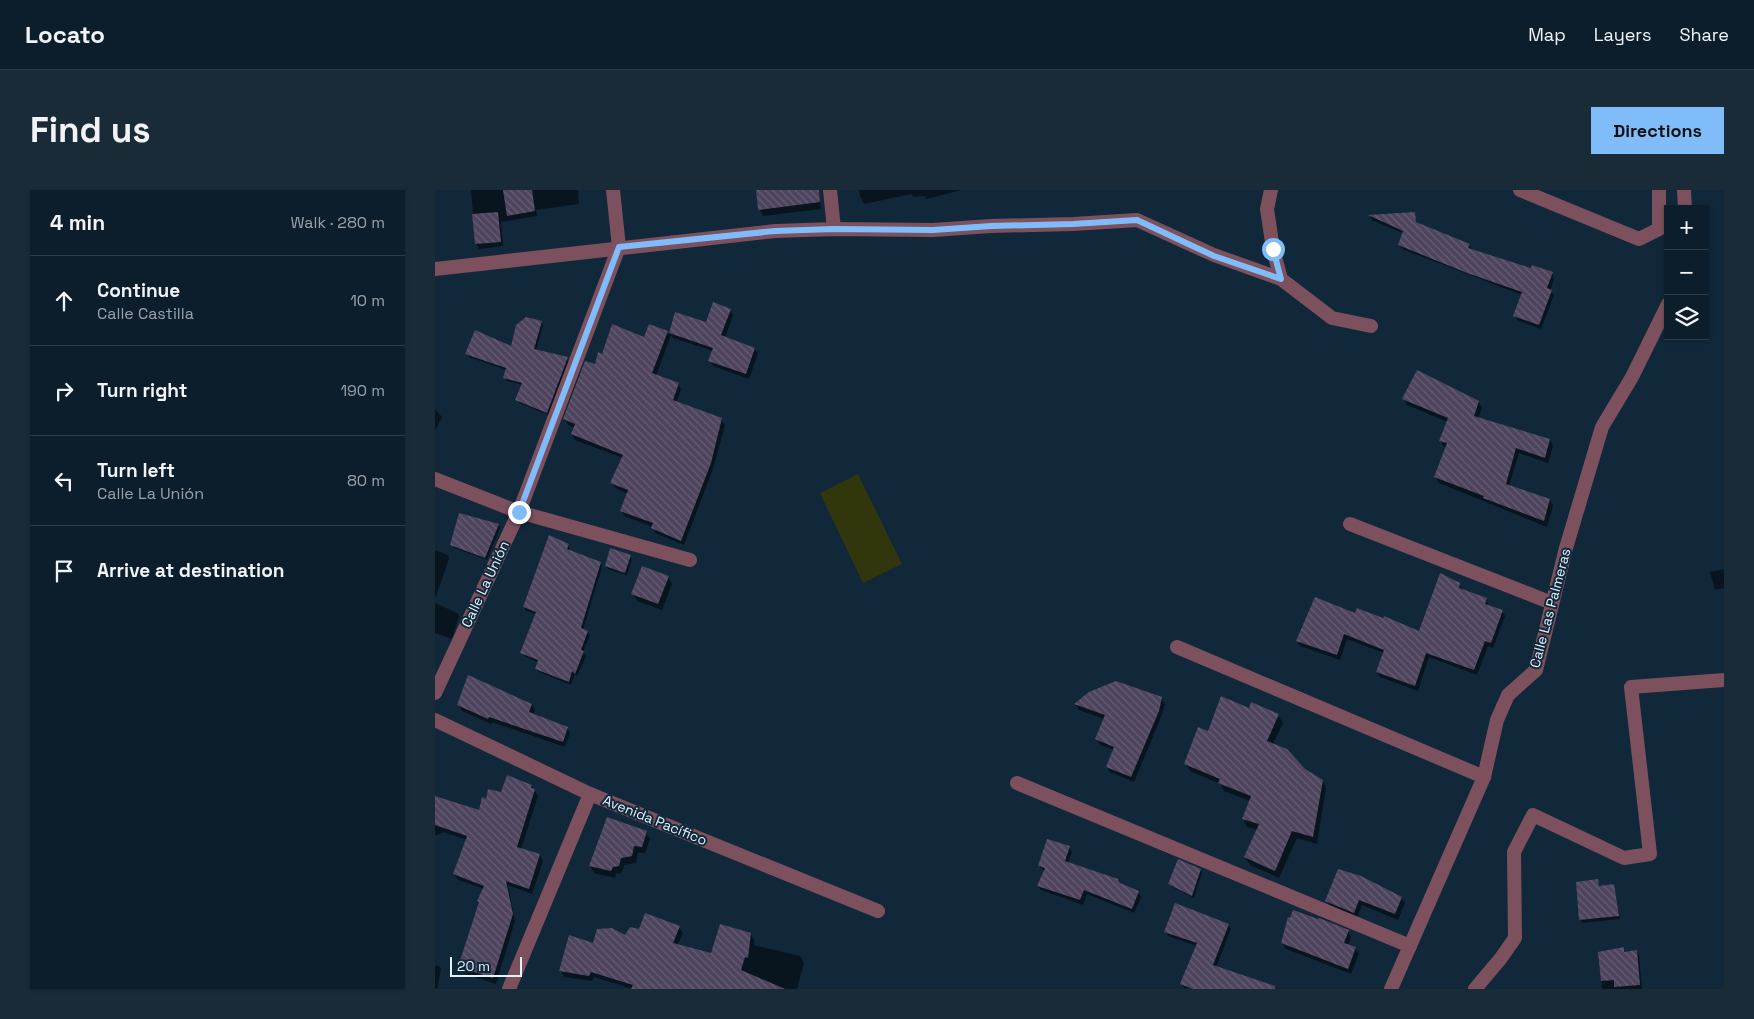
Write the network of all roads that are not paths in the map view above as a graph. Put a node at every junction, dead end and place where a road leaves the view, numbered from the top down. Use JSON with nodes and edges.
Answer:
{"nodes":[{"id":1,"x":613,"y":190,"type":"edge"},
{"id":2,"x":830,"y":190,"type":"edge"},
{"id":3,"x":1271,"y":190,"type":"edge"},
{"id":4,"x":1520,"y":190,"type":"edge"},
{"id":5,"x":1659,"y":190,"type":"edge"},
{"id":6,"x":1684,"y":190,"type":"edge"},
{"id":7,"x":1685,"y":205,"type":"edge"},
{"id":8,"x":834,"y":229,"type":"junction"},
{"id":9,"x":619,"y":247,"type":"junction"},
{"id":10,"x":435,"y":269,"type":"edge"},
{"id":11,"x":1281,"y":279,"type":"junction"},
{"id":12,"x":1664,"y":312,"type":"edge"},
{"id":13,"x":1371,"y":326,"type":"dead end"},
{"id":14,"x":435,"y":479,"type":"edge"},
{"id":15,"x":519,"y":512,"type":"junction"},
{"id":16,"x":1351,"y":524,"type":"dead end"},
{"id":17,"x":690,"y":560,"type":"dead end"},
{"id":18,"x":1551,"y":603,"type":"junction"},
{"id":19,"x":1177,"y":647,"type":"dead end"},
{"id":20,"x":1724,"y":680,"type":"edge"},
{"id":21,"x":435,"y":693,"type":"edge"},
{"id":22,"x":435,"y":720,"type":"edge"},
{"id":23,"x":1484,"y":777,"type":"junction"},
{"id":24,"x":1017,"y":783,"type":"dead end"},
{"id":25,"x":590,"y":794,"type":"junction"},
{"id":26,"x":878,"y":911,"type":"dead end"},
{"id":27,"x":1410,"y":946,"type":"junction"},
{"id":28,"x":509,"y":989,"type":"edge"},
{"id":29,"x":1391,"y":989,"type":"edge"},
{"id":30,"x":1475,"y":989,"type":"edge"}],
"edges":[{"from":1,"to":9,"type":"street","name":"Calle La Unión"},
{"from":2,"to":8,"type":"street"},
{"from":3,"to":11,"type":"street"},
{"from":4,"to":5,"type":"street"},
{"from":6,"to":7,"type":"street"},
{"from":8,"to":9,"type":"street"},
{"from":8,"to":11,"type":"street"},
{"from":9,"to":10,"type":"street"},
{"from":9,"to":15,"type":"street","name":"Calle La Unión"},
{"from":11,"to":13,"type":"street"},
{"from":12,"to":18,"type":"street","name":"Calle Las Palmeras"},
{"from":14,"to":15,"type":"street"},
{"from":15,"to":17,"type":"street"},
{"from":15,"to":21,"type":"street","name":"Calle La Unión"},
{"from":16,"to":18,"type":"street"},
{"from":18,"to":23,"type":"street","name":"Calle Las Palmeras"},
{"from":19,"to":23,"type":"street"},
{"from":20,"to":30,"type":"street"},
{"from":22,"to":25,"type":"street","name":"Avenida Pacífico"},
{"from":23,"to":27,"type":"street","name":"Calle Las Palmeras"},
{"from":24,"to":27,"type":"street"},
{"from":25,"to":26,"type":"street","name":"Avenida Pacífico"},
{"from":25,"to":28,"type":"street"},
{"from":27,"to":29,"type":"street","name":"Calle Las Palmeras"}]}
